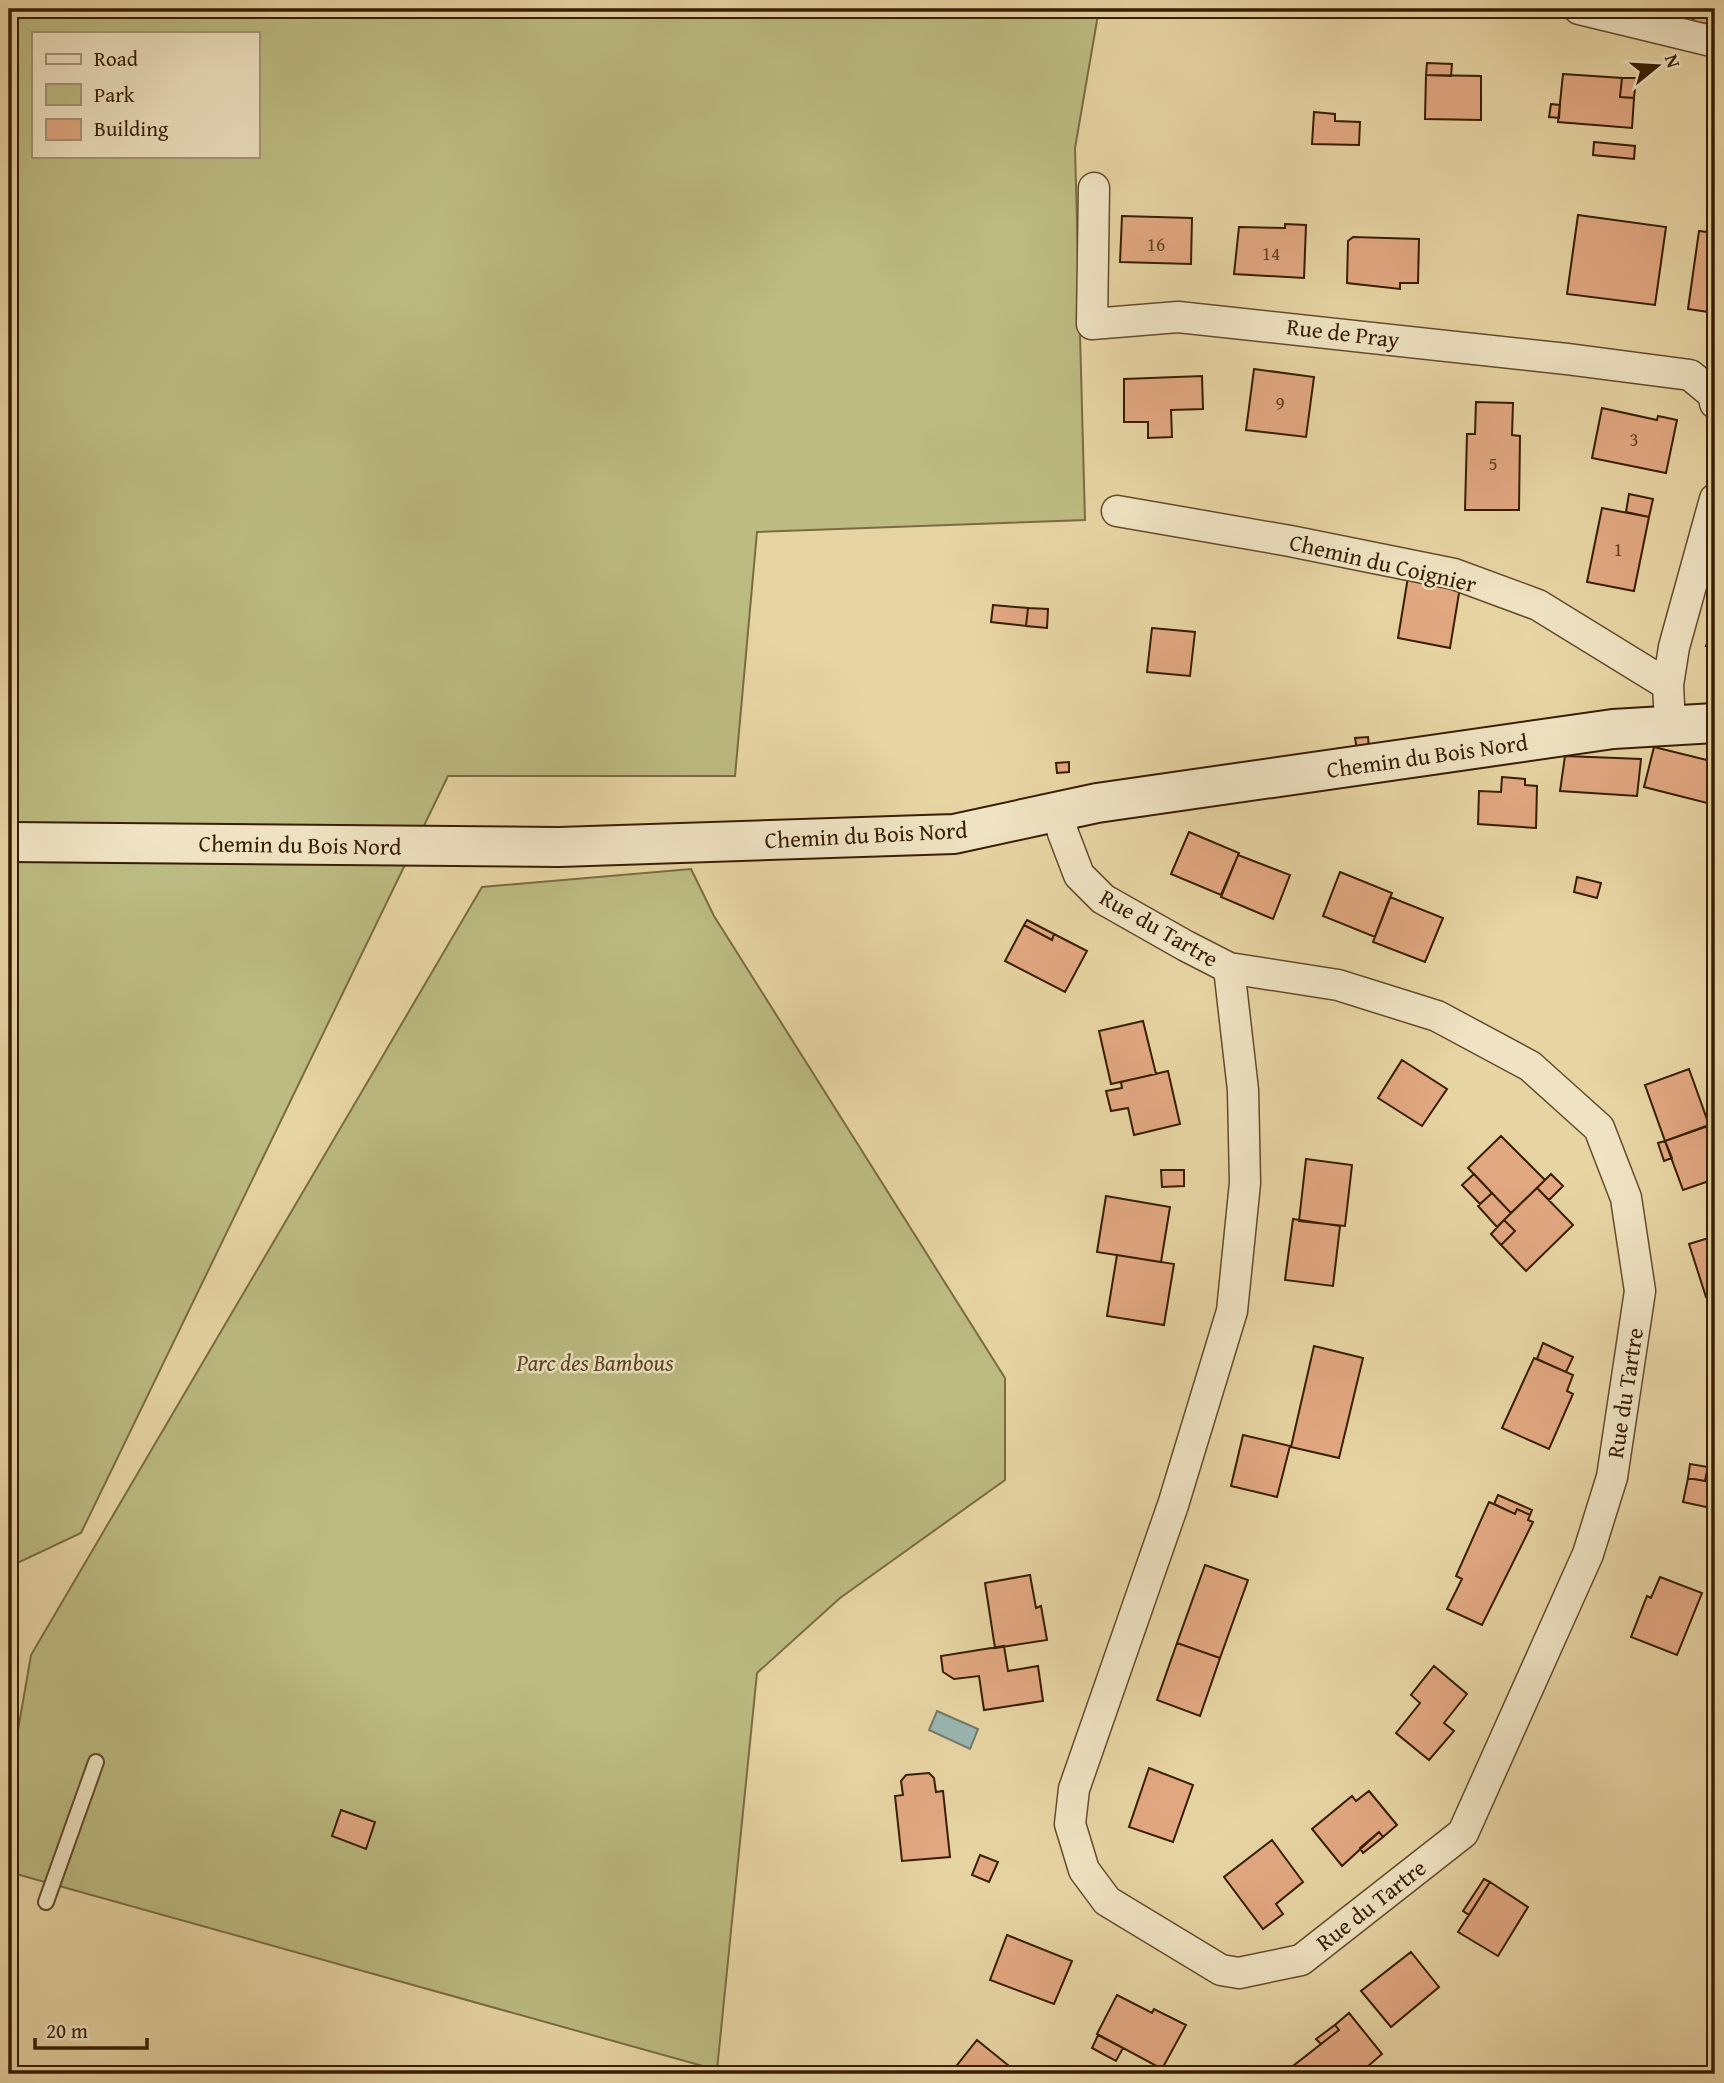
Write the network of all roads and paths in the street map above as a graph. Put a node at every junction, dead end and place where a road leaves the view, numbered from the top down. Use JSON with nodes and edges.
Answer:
{"nodes":[{"id":1,"x":1579,"y":9,"type":"edge"},
{"id":2,"x":1715,"y":42,"type":"edge"},
{"id":3,"x":1094,"y":188,"type":"dead end"},
{"id":4,"x":1715,"y":403,"type":"edge"},
{"id":5,"x":1715,"y":499,"type":"edge"},
{"id":6,"x":1117,"y":511,"type":"dead end"},
{"id":7,"x":1668,"y":685,"type":"junction"},
{"id":8,"x":1670,"y":723,"type":"junction"},
{"id":9,"x":1715,"y":723,"type":"edge"},
{"id":10,"x":1058,"y":810,"type":"junction"},
{"id":11,"x":9,"y":842,"type":"edge"},
{"id":12,"x":1229,"y":968,"type":"junction"},
{"id":13,"x":96,"y":1762,"type":"dead end"},
{"id":14,"x":46,"y":1902,"type":"dead end"}],
"edges":[{"from":1,"to":2,"type":"street"},
{"from":3,"to":4,"type":"street","name":"Rue de Pray"},
{"from":5,"to":7,"type":"street"},
{"from":6,"to":7,"type":"street","name":"Chemin du Coignier"},
{"from":7,"to":8,"type":"street"},
{"from":8,"to":9,"type":"street","name":"Chemin du Bois Nord"},
{"from":8,"to":10,"type":"street","name":"Chemin du Bois Nord"},
{"from":10,"to":11,"type":"street","name":"Chemin du Bois Nord"},
{"from":10,"to":12,"type":"street","name":"Rue du Tartre"},
{"from":12,"to":12,"type":"street","name":"Rue du Tartre"},
{"from":13,"to":14,"type":"lane"}]}
